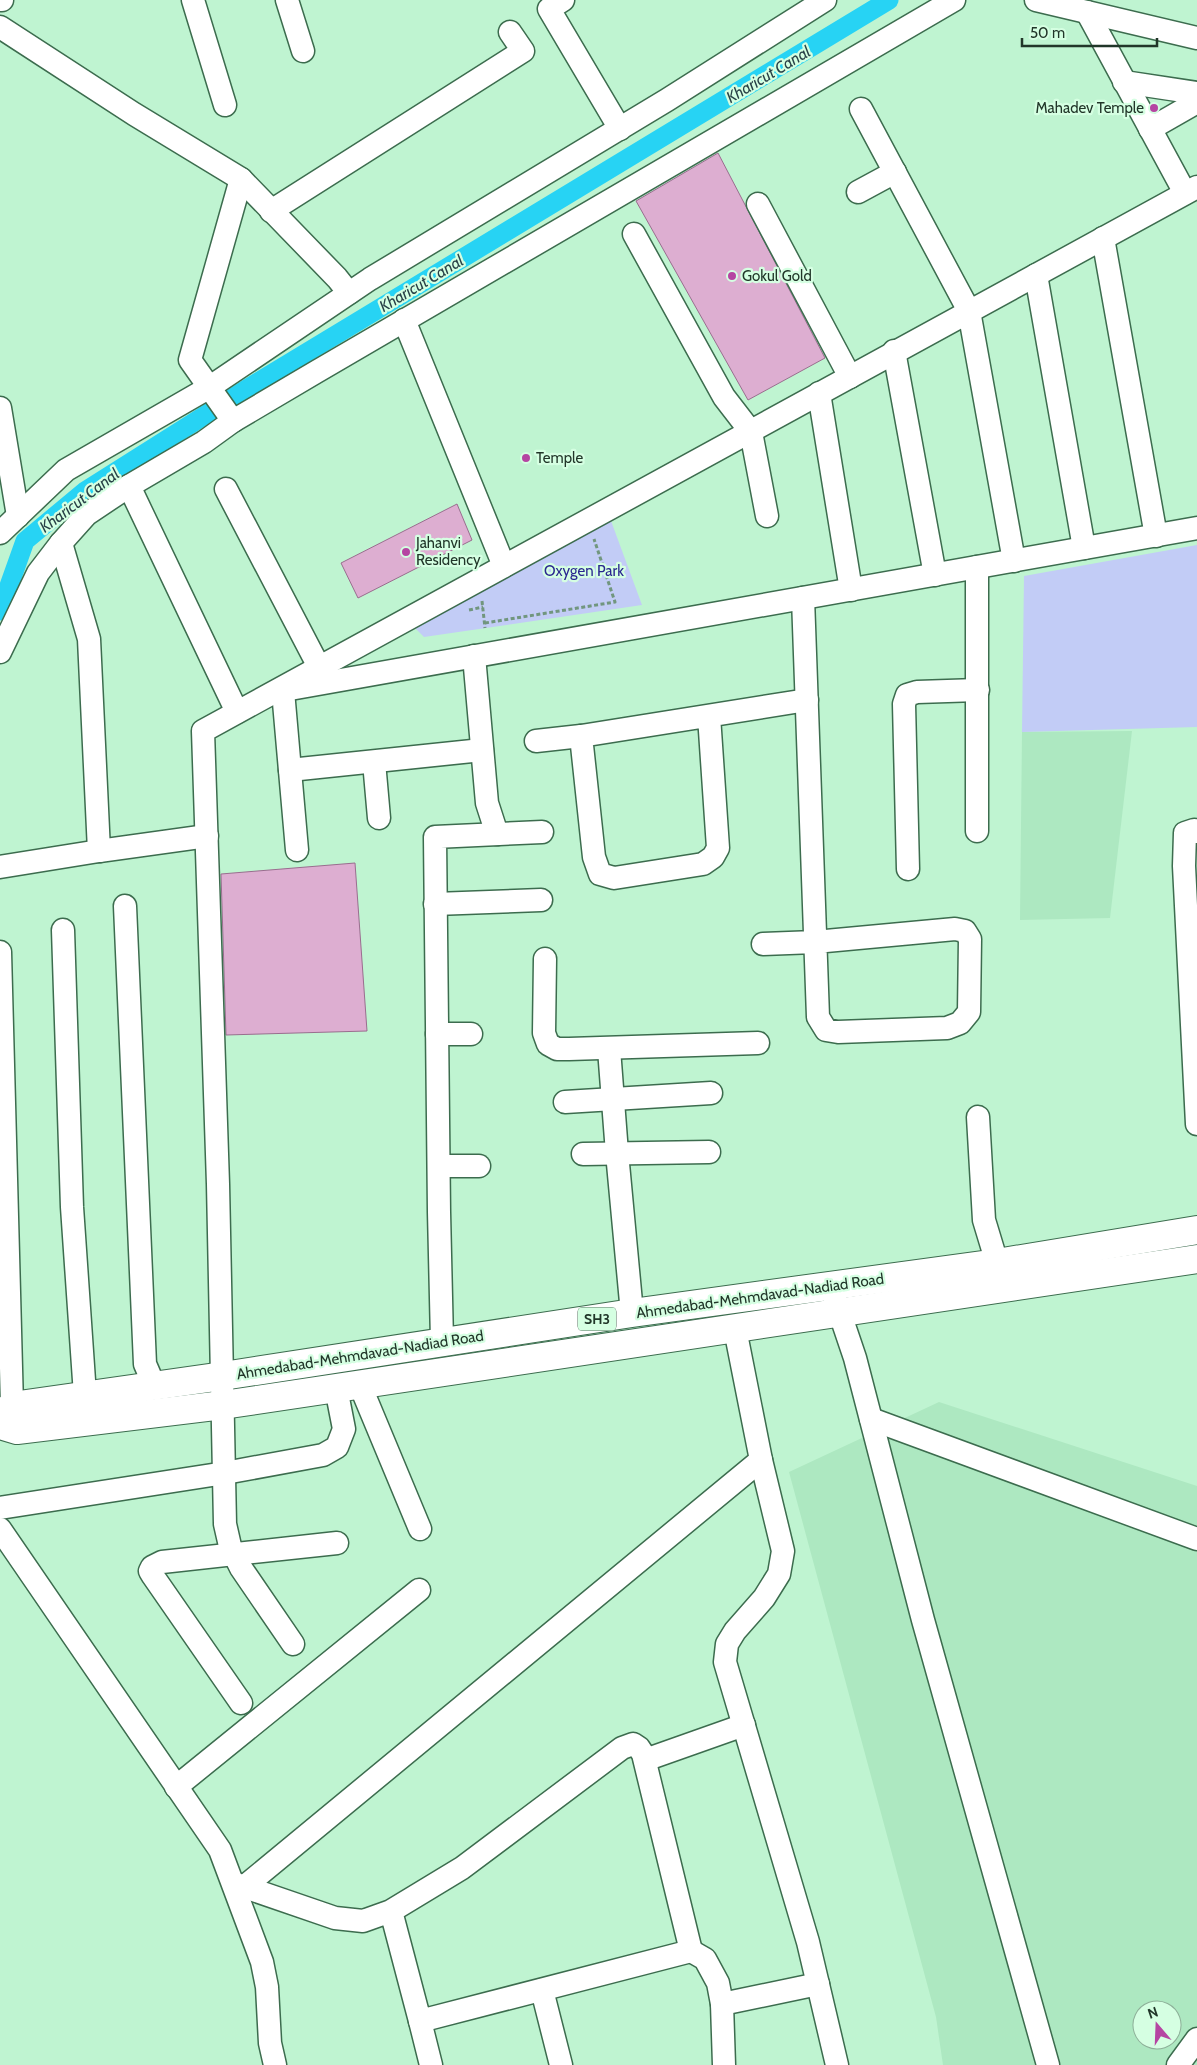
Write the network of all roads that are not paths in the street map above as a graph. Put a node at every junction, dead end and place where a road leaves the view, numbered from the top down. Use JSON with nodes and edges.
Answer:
{"nodes":[{"id":1,"x":193,"y":0,"type":"edge"},
{"id":2,"x":287,"y":0,"type":"edge"},
{"id":3,"x":563,"y":0,"type":"edge"},
{"id":4,"x":825,"y":0,"type":"edge"},
{"id":5,"x":954,"y":0,"type":"edge"},
{"id":6,"x":1036,"y":0,"type":"edge"},
{"id":7,"x":1087,"y":12,"type":"junction"},
{"id":8,"x":0,"y":27,"type":"edge"},
{"id":9,"x":510,"y":32,"type":"dead end"},
{"id":10,"x":1197,"y":38,"type":"edge"},
{"id":11,"x":303,"y":52,"type":"dead end"},
{"id":12,"x":1124,"y":82,"type":"junction"},
{"id":13,"x":1197,"y":94,"type":"edge"},
{"id":14,"x":1197,"y":102,"type":"edge"},
{"id":15,"x":225,"y":105,"type":"dead end"},
{"id":16,"x":861,"y":109,"type":"dead end"},
{"id":17,"x":620,"y":129,"type":"junction"},
{"id":18,"x":1150,"y":129,"type":"junction"},
{"id":19,"x":895,"y":172,"type":"junction"},
{"id":20,"x":241,"y":179,"type":"junction"},
{"id":21,"x":1191,"y":190,"type":"edge"},
{"id":22,"x":858,"y":192,"type":"dead end"},
{"id":23,"x":758,"y":204,"type":"dead end"},
{"id":24,"x":271,"y":211,"type":"junction"},
{"id":25,"x":634,"y":234,"type":"dead end"},
{"id":26,"x":1103,"y":238,"type":"junction"},
{"id":27,"x":1036,"y":275,"type":"junction"},
{"id":28,"x":349,"y":293,"type":"junction"},
{"id":29,"x":969,"y":311,"type":"junction"},
{"id":30,"x":404,"y":320,"type":"junction"},
{"id":31,"x":894,"y":351,"type":"junction"},
{"id":32,"x":850,"y":377,"type":"junction"},
{"id":33,"x":210,"y":387,"type":"junction"},
{"id":34,"x":819,"y":393,"type":"junction"},
{"id":35,"x":0,"y":408,"type":"edge"},
{"id":36,"x":233,"y":421,"type":"junction"},
{"id":37,"x":750,"y":432,"type":"junction"},
{"id":38,"x":129,"y":486,"type":"junction"},
{"id":39,"x":226,"y":489,"type":"dead end"},
{"id":40,"x":18,"y":516,"type":"junction"},
{"id":41,"x":767,"y":516,"type":"dead end"},
{"id":42,"x":1197,"y":528,"type":"edge"},
{"id":43,"x":0,"y":533,"type":"edge"},
{"id":44,"x":1156,"y":536,"type":"junction"},
{"id":45,"x":61,"y":543,"type":"junction"},
{"id":46,"x":1084,"y":548,"type":"junction"},
{"id":47,"x":1014,"y":560,"type":"junction"},
{"id":48,"x":504,"y":566,"type":"junction"},
{"id":49,"x":977,"y":567,"type":"junction"},
{"id":50,"x":935,"y":575,"type":"junction"},
{"id":51,"x":851,"y":590,"type":"junction"},
{"id":52,"x":803,"y":598,"type":"junction"},
{"id":53,"x":0,"y":652,"type":"edge"},
{"id":54,"x":474,"y":656,"type":"junction"},
{"id":55,"x":318,"y":667,"type":"junction"},
{"id":56,"x":978,"y":690,"type":"junction"},
{"id":57,"x":278,"y":692,"type":"junction"},
{"id":58,"x":807,"y":700,"type":"junction"},
{"id":59,"x":237,"y":712,"type":"junction"},
{"id":60,"x":708,"y":716,"type":"junction"},
{"id":61,"x":581,"y":736,"type":"junction"},
{"id":62,"x":536,"y":741,"type":"dead end"},
{"id":63,"x":482,"y":750,"type":"junction"},
{"id":64,"x":374,"y":762,"type":"junction"},
{"id":65,"x":290,"y":770,"type":"junction"},
{"id":66,"x":379,"y":818,"type":"dead end"},
{"id":67,"x":977,"y":831,"type":"dead end"},
{"id":68,"x":542,"y":832,"type":"dead end"},
{"id":69,"x":1197,"y":832,"type":"edge"},
{"id":70,"x":497,"y":834,"type":"junction"},
{"id":71,"x":207,"y":836,"type":"junction"},
{"id":72,"x":99,"y":850,"type":"junction"},
{"id":73,"x":297,"y":850,"type":"dead end"},
{"id":74,"x":0,"y":867,"type":"edge"},
{"id":75,"x":908,"y":869,"type":"dead end"},
{"id":76,"x":541,"y":900,"type":"dead end"},
{"id":77,"x":436,"y":904,"type":"junction"},
{"id":78,"x":125,"y":906,"type":"dead end"},
{"id":79,"x":62,"y":930,"type":"dead end"},
{"id":80,"x":815,"y":942,"type":"junction"},
{"id":81,"x":763,"y":944,"type":"dead end"},
{"id":82,"x":0,"y":952,"type":"edge"},
{"id":83,"x":545,"y":959,"type":"dead end"},
{"id":84,"x":437,"y":1034,"type":"junction"},
{"id":85,"x":471,"y":1034,"type":"dead end"},
{"id":86,"x":758,"y":1042,"type":"dead end"},
{"id":87,"x":609,"y":1049,"type":"junction"},
{"id":88,"x":711,"y":1094,"type":"dead end"},
{"id":89,"x":612,"y":1099,"type":"junction"},
{"id":90,"x":565,"y":1102,"type":"dead end"},
{"id":91,"x":978,"y":1117,"type":"dead end"},
{"id":92,"x":1197,"y":1124,"type":"edge"},
{"id":93,"x":709,"y":1152,"type":"dead end"},
{"id":94,"x":617,"y":1153,"type":"junction"},
{"id":95,"x":583,"y":1154,"type":"dead end"},
{"id":96,"x":439,"y":1166,"type":"junction"},
{"id":97,"x":479,"y":1166,"type":"dead end"},
{"id":98,"x":1197,"y":1230,"type":"edge"},
{"id":99,"x":1197,"y":1259,"type":"edge"},
{"id":100,"x":997,"y":1263,"type":"junction"},
{"id":101,"x":831,"y":1287,"type":"junction"},
{"id":102,"x":632,"y":1313,"type":"junction"},
{"id":103,"x":840,"y":1313,"type":"junction"},
{"id":104,"x":735,"y":1329,"type":"junction"},
{"id":105,"x":442,"y":1341,"type":"junction"},
{"id":106,"x":223,"y":1376,"type":"junction"},
{"id":107,"x":154,"y":1384,"type":"junction"},
{"id":108,"x":348,"y":1387,"type":"junction"},
{"id":109,"x":85,"y":1395,"type":"junction"},
{"id":110,"x":223,"y":1405,"type":"junction"},
{"id":111,"x":4,"y":1415,"type":"edge"},
{"id":112,"x":871,"y":1419,"type":"junction"},
{"id":113,"x":761,"y":1460,"type":"junction"},
{"id":114,"x":225,"y":1473,"type":"junction"},
{"id":115,"x":0,"y":1508,"type":"edge"},
{"id":116,"x":0,"y":1529,"type":"edge"},
{"id":117,"x":420,"y":1529,"type":"dead end"},
{"id":118,"x":1197,"y":1539,"type":"edge"},
{"id":119,"x":337,"y":1543,"type":"dead end"},
{"id":120,"x":234,"y":1554,"type":"junction"},
{"id":121,"x":419,"y":1590,"type":"dead end"},
{"id":122,"x":293,"y":1644,"type":"dead end"},
{"id":123,"x":241,"y":1703,"type":"dead end"},
{"id":124,"x":744,"y":1725,"type":"junction"},
{"id":125,"x":645,"y":1760,"type":"junction"},
{"id":126,"x":176,"y":1787,"type":"junction"},
{"id":127,"x":238,"y":1885,"type":"junction"},
{"id":128,"x":391,"y":1911,"type":"junction"},
{"id":129,"x":691,"y":1951,"type":"junction"},
{"id":130,"x":818,"y":1984,"type":"junction"},
{"id":131,"x":542,"y":1990,"type":"junction"},
{"id":132,"x":722,"y":2004,"type":"junction"},
{"id":133,"x":420,"y":2021,"type":"junction"},
{"id":134,"x":1197,"y":2039,"type":"edge"},
{"id":135,"x":269,"y":2064,"type":"edge"},
{"id":136,"x":431,"y":2065,"type":"edge"},
{"id":137,"x":561,"y":2065,"type":"edge"},
{"id":138,"x":724,"y":2065,"type":"edge"},
{"id":139,"x":837,"y":2065,"type":"edge"},
{"id":140,"x":1048,"y":2065,"type":"edge"},
{"id":141,"x":1178,"y":2065,"type":"edge"}],
"edges":[{"from":1,"to":15,"type":"street"},
{"from":2,"to":11,"type":"street"},
{"from":3,"to":17,"type":"street"},
{"from":4,"to":17,"type":"street"},
{"from":5,"to":30,"type":"street"},
{"from":6,"to":7,"type":"street"},
{"from":7,"to":10,"type":"street"},
{"from":7,"to":12,"type":"street"},
{"from":8,"to":20,"type":"street"},
{"from":9,"to":24,"type":"street"},
{"from":12,"to":13,"type":"street"},
{"from":12,"to":18,"type":"street"},
{"from":14,"to":18,"type":"street"},
{"from":16,"to":19,"type":"street"},
{"from":17,"to":28,"type":"street"},
{"from":18,"to":21,"type":"street"},
{"from":19,"to":22,"type":"street"},
{"from":19,"to":29,"type":"street"},
{"from":20,"to":24,"type":"street"},
{"from":20,"to":33,"type":"street"},
{"from":21,"to":26,"type":"street"},
{"from":23,"to":32,"type":"street"},
{"from":24,"to":28,"type":"street"},
{"from":25,"to":37,"type":"street"},
{"from":26,"to":27,"type":"street"},
{"from":26,"to":44,"type":"street"},
{"from":27,"to":29,"type":"street"},
{"from":27,"to":46,"type":"street"},
{"from":28,"to":33,"type":"street"},
{"from":29,"to":31,"type":"street"},
{"from":29,"to":47,"type":"street"},
{"from":30,"to":36,"type":"street"},
{"from":30,"to":48,"type":"street"},
{"from":31,"to":32,"type":"street"},
{"from":31,"to":50,"type":"street"},
{"from":32,"to":34,"type":"street"},
{"from":33,"to":36,"type":"street"},
{"from":33,"to":40,"type":"street"},
{"from":34,"to":37,"type":"street"},
{"from":34,"to":51,"type":"street"},
{"from":35,"to":40,"type":"street"},
{"from":36,"to":38,"type":"street"},
{"from":37,"to":41,"type":"street"},
{"from":37,"to":48,"type":"street"},
{"from":38,"to":45,"type":"street"},
{"from":38,"to":59,"type":"street"},
{"from":39,"to":55,"type":"street"},
{"from":40,"to":43,"type":"street"},
{"from":42,"to":44,"type":"street"},
{"from":44,"to":46,"type":"street"},
{"from":45,"to":53,"type":"street"},
{"from":45,"to":72,"type":"street"},
{"from":46,"to":47,"type":"street"},
{"from":47,"to":49,"type":"street"},
{"from":48,"to":55,"type":"street"},
{"from":49,"to":50,"type":"street"},
{"from":49,"to":56,"type":"street"},
{"from":50,"to":51,"type":"street"},
{"from":51,"to":52,"type":"street"},
{"from":52,"to":54,"type":"street"},
{"from":52,"to":58,"type":"street"},
{"from":54,"to":57,"type":"street"},
{"from":54,"to":63,"type":"street"},
{"from":55,"to":57,"type":"street"},
{"from":56,"to":67,"type":"street"},
{"from":56,"to":75,"type":"street"},
{"from":57,"to":59,"type":"street"},
{"from":57,"to":65,"type":"street"},
{"from":58,"to":60,"type":"street"},
{"from":58,"to":80,"type":"street"},
{"from":59,"to":71,"type":"street"},
{"from":60,"to":61,"type":"street"},
{"from":60,"to":61,"type":"street"},
{"from":61,"to":62,"type":"street"},
{"from":63,"to":64,"type":"street"},
{"from":63,"to":70,"type":"street"},
{"from":64,"to":65,"type":"street"},
{"from":64,"to":66,"type":"street"},
{"from":65,"to":73,"type":"street"},
{"from":68,"to":70,"type":"street"},
{"from":69,"to":92,"type":"street"},
{"from":70,"to":77,"type":"street"},
{"from":71,"to":72,"type":"street"},
{"from":71,"to":106,"type":"street"},
{"from":72,"to":74,"type":"street"},
{"from":76,"to":77,"type":"street"},
{"from":77,"to":84,"type":"street"},
{"from":78,"to":107,"type":"street"},
{"from":79,"to":109,"type":"street"},
{"from":80,"to":80,"type":"street"},
{"from":80,"to":81,"type":"street"},
{"from":82,"to":111,"type":"street"},
{"from":83,"to":87,"type":"street"},
{"from":84,"to":85,"type":"street"},
{"from":84,"to":96,"type":"street"},
{"from":86,"to":87,"type":"street"},
{"from":87,"to":89,"type":"street"},
{"from":88,"to":89,"type":"street"},
{"from":89,"to":90,"type":"street"},
{"from":89,"to":94,"type":"street"},
{"from":91,"to":100,"type":"street"},
{"from":93,"to":94,"type":"street"},
{"from":94,"to":95,"type":"street"},
{"from":94,"to":102,"type":"street"},
{"from":96,"to":97,"type":"street"},
{"from":96,"to":105,"type":"street"},
{"from":98,"to":100,"type":"main road","name":"Ahmedabad-Mehmdavad-Nadiad Road","number":"SH3"},
{"from":99,"to":103,"type":"main road"},
{"from":100,"to":101,"type":"main road","name":"Ahmedabad-Mehmdavad-Nadiad Road","number":"SH3"},
{"from":101,"to":102,"type":"main road","name":"Ahmedabad-Mehmdavad-Nadiad Road","number":"SH3"},
{"from":101,"to":103,"type":"street"},
{"from":102,"to":105,"type":"main road","name":"Ahmedabad-Mehmdavad-Nadiad Road","number":"SH3"},
{"from":103,"to":104,"type":"main road"},
{"from":103,"to":112,"type":"street"},
{"from":104,"to":108,"type":"main road"},
{"from":104,"to":113,"type":"street"},
{"from":105,"to":106,"type":"main road","name":"Ahmedabad-Mehmdavad-Nadiad Road","number":"SH3"},
{"from":106,"to":107,"type":"main road","name":"Ahmedabad-Mehmdavad-Nadiad Road","number":"SH3"},
{"from":106,"to":110,"type":"street"},
{"from":107,"to":109,"type":"main road","name":"Ahmedabad-Mehmdavad-Nadiad Road","number":"SH3"},
{"from":108,"to":110,"type":"main road"},
{"from":108,"to":114,"type":"street"},
{"from":108,"to":117,"type":"street"},
{"from":109,"to":111,"type":"main road","name":"Ahmedabad-Mehmdavad-Nadiad Road","number":"SH3"},
{"from":110,"to":111,"type":"main road"},
{"from":110,"to":114,"type":"street"},
{"from":112,"to":118,"type":"street"},
{"from":112,"to":140,"type":"street"},
{"from":113,"to":124,"type":"street"},
{"from":113,"to":127,"type":"street"},
{"from":114,"to":115,"type":"street"},
{"from":114,"to":120,"type":"street"},
{"from":116,"to":126,"type":"street"},
{"from":119,"to":120,"type":"street"},
{"from":120,"to":122,"type":"street"},
{"from":120,"to":123,"type":"street"},
{"from":121,"to":126,"type":"street"},
{"from":124,"to":125,"type":"street"},
{"from":124,"to":130,"type":"street"},
{"from":125,"to":128,"type":"street"},
{"from":125,"to":129,"type":"street"},
{"from":126,"to":127,"type":"street"},
{"from":127,"to":128,"type":"street"},
{"from":127,"to":135,"type":"street"},
{"from":128,"to":133,"type":"street"},
{"from":129,"to":131,"type":"street"},
{"from":129,"to":132,"type":"street"},
{"from":130,"to":132,"type":"street"},
{"from":130,"to":139,"type":"street"},
{"from":131,"to":133,"type":"street"},
{"from":131,"to":137,"type":"street"},
{"from":132,"to":138,"type":"street"},
{"from":133,"to":136,"type":"street"},
{"from":134,"to":141,"type":"street"}]}
